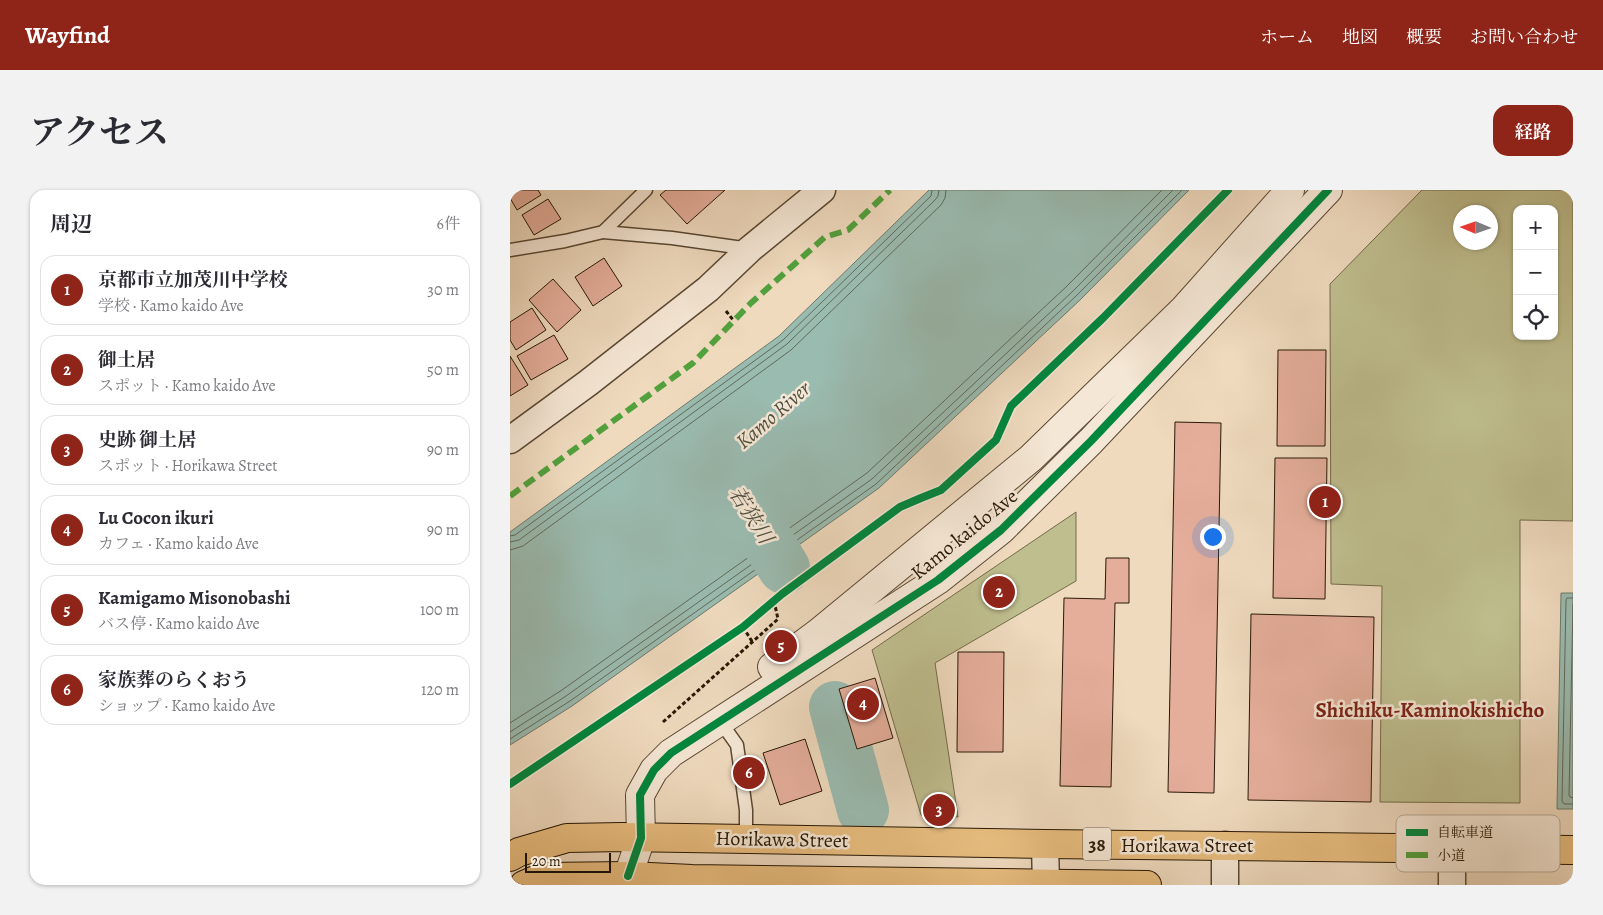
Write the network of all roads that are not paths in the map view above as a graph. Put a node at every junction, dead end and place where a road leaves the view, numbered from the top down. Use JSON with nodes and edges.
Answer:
{"nodes":[{"id":1,"x":646,"y":190,"type":"edge"},
{"id":2,"x":822,"y":190,"type":"edge"},
{"id":3,"x":1290,"y":190,"type":"edge"},
{"id":4,"x":1328,"y":190,"type":"edge"},
{"id":5,"x":603,"y":232,"type":"junction"},
{"id":6,"x":750,"y":249,"type":"junction"},
{"id":7,"x":510,"y":250,"type":"edge"},
{"id":8,"x":510,"y":440,"type":"edge"},
{"id":9,"x":720,"y":721,"type":"junction"},
{"id":10,"x":632,"y":837,"type":"junction"},
{"id":11,"x":746,"y":838,"type":"junction"},
{"id":12,"x":1045,"y":844,"type":"junction"},
{"id":13,"x":1225,"y":845,"type":"junction"},
{"id":14,"x":1396,"y":847,"type":"edge"},
{"id":15,"x":1560,"y":850,"type":"edge"},
{"id":16,"x":1573,"y":850,"type":"edge"},
{"id":17,"x":510,"y":857,"type":"edge"},
{"id":18,"x":1452,"y":872,"type":"edge"},
{"id":19,"x":628,"y":876,"type":"junction"},
{"id":20,"x":854,"y":883,"type":"edge"},
{"id":21,"x":1046,"y":884,"type":"edge"},
{"id":22,"x":524,"y":885,"type":"edge"},
{"id":23,"x":1147,"y":885,"type":"edge"},
{"id":24,"x":1224,"y":885,"type":"edge"},
{"id":25,"x":1452,"y":885,"type":"edge"}],
"edges":[{"from":1,"to":5,"type":"lane"},
{"from":2,"to":6,"type":"street"},
{"from":3,"to":10,"type":"street","name":"Kamo kaido Ave"},
{"from":4,"to":9,"type":"street","name":"Kamo kaido Ave"},
{"from":5,"to":6,"type":"lane"},
{"from":5,"to":7,"type":"lane"},
{"from":6,"to":8,"type":"street"},
{"from":9,"to":10,"type":"street","name":"Kamo kaido Ave"},
{"from":9,"to":11,"type":"lane"},
{"from":10,"to":11,"type":"main road","name":"Horikawa Street","number":"38"},
{"from":10,"to":17,"type":"main road","number":"38"},
{"from":10,"to":19,"type":"street","name":"Kamo kaido Ave"},
{"from":11,"to":12,"type":"main road","name":"Horikawa Street","number":"38"},
{"from":12,"to":13,"type":"main road","name":"Horikawa Street","number":"38"},
{"from":12,"to":21,"type":"street"},
{"from":13,"to":14,"type":"main road","name":"Horikawa Street","number":"38"},
{"from":13,"to":24,"type":"street"},
{"from":15,"to":16,"type":"main road","name":"Horikawa Street","number":"38"},
{"from":18,"to":25,"type":"street"},
{"from":19,"to":20,"type":"main road","name":"Horikawa Street","number":"38"},
{"from":19,"to":22,"type":"main road","number":"38"},
{"from":20,"to":21,"type":"main road","name":"Horikawa Street","number":"38"},
{"from":21,"to":23,"type":"main road","name":"Horikawa Street","number":"38"}]}
